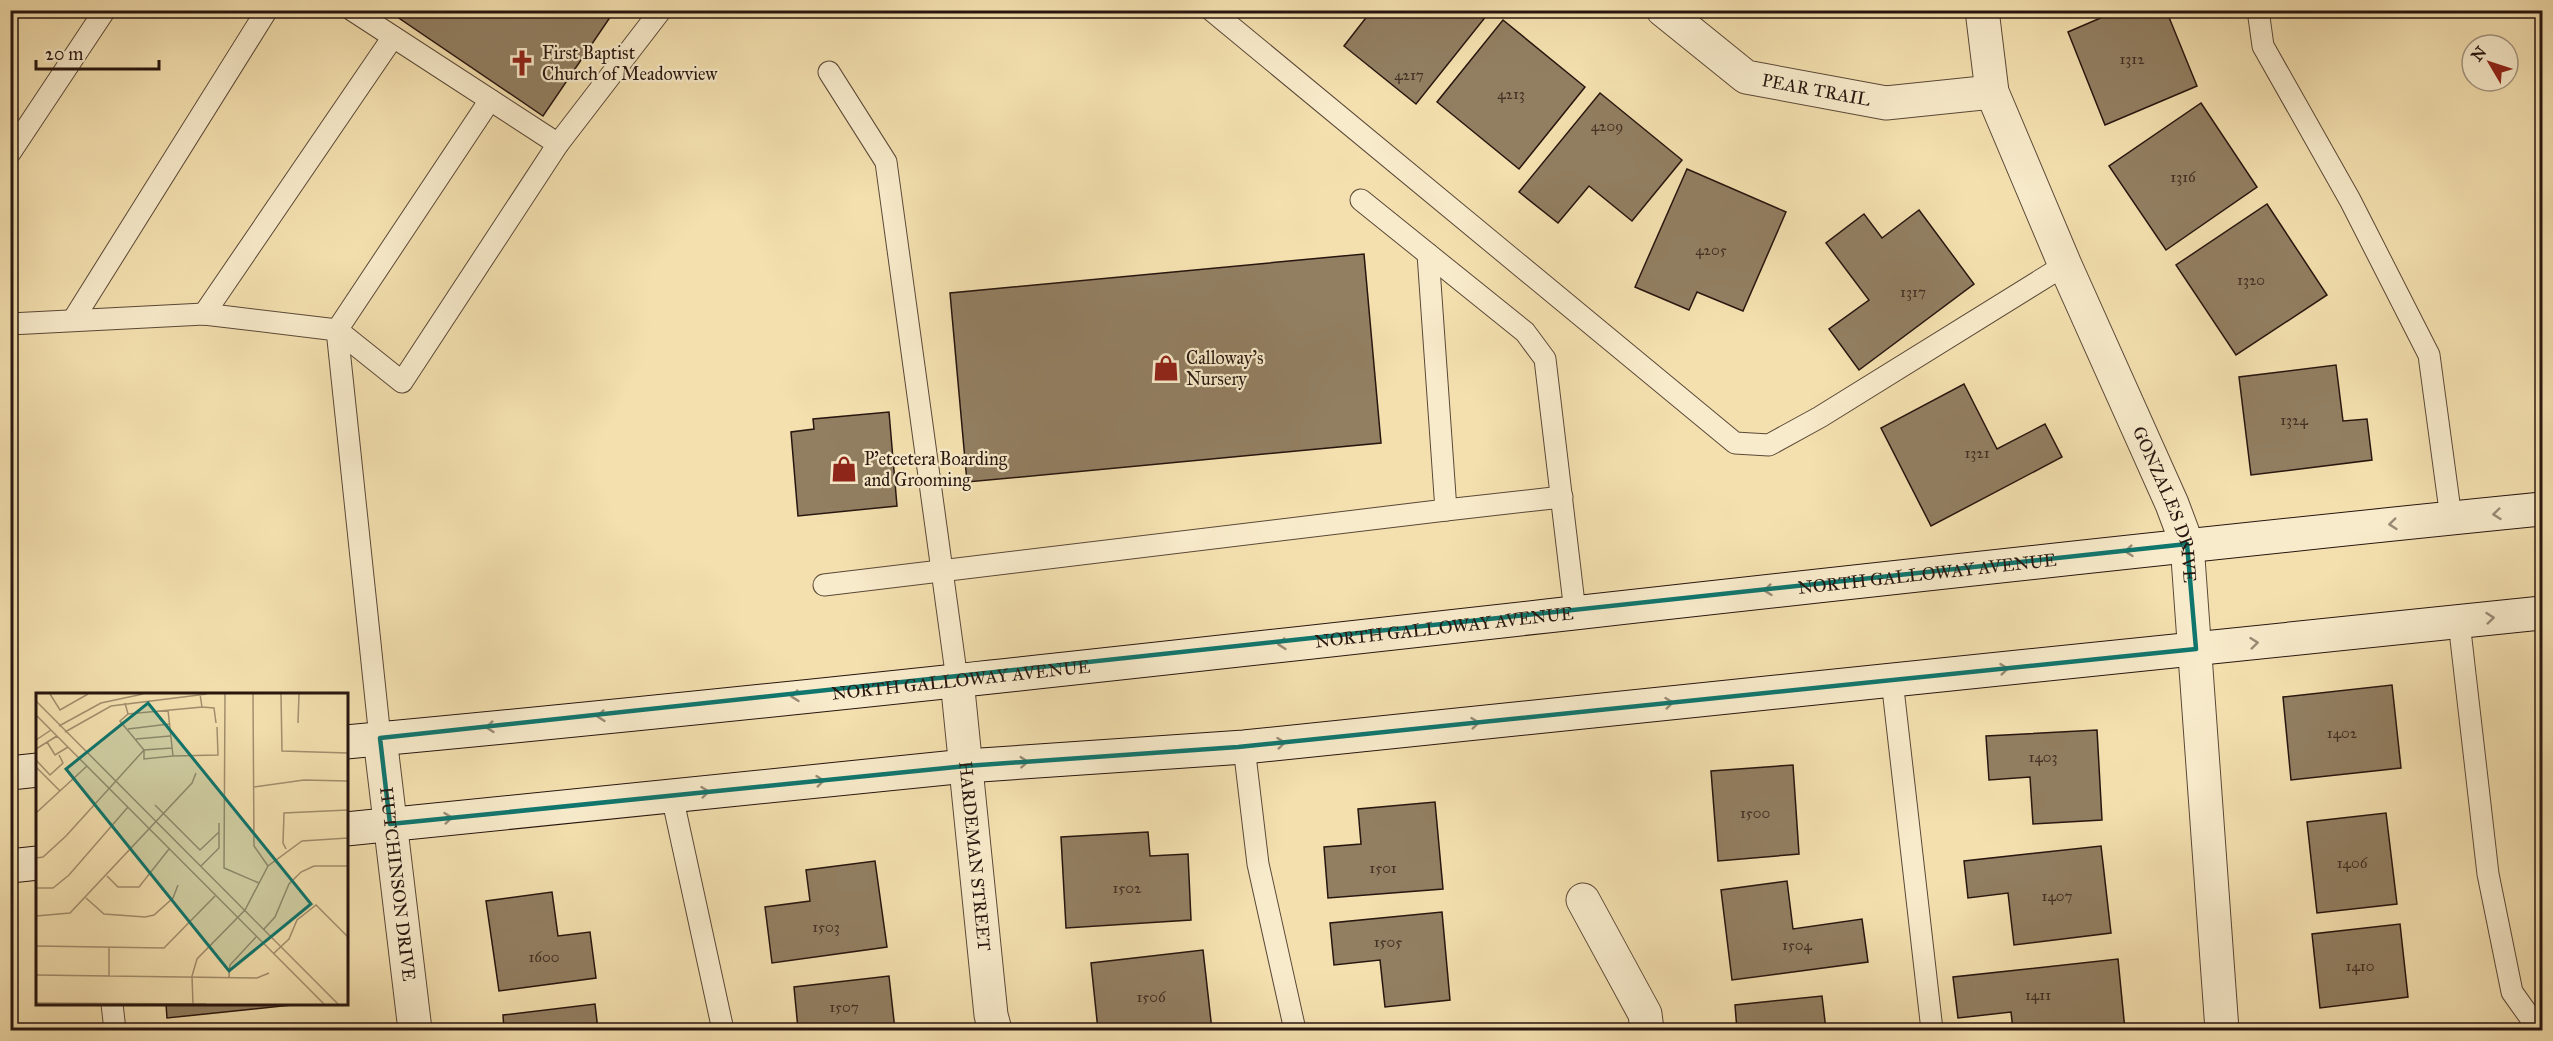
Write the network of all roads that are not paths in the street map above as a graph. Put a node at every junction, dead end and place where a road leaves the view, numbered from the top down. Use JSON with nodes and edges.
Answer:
{"nodes":[{"id":1,"x":105,"y":10,"type":"edge"},
{"id":2,"x":267,"y":10,"type":"edge"},
{"id":3,"x":352,"y":10,"type":"edge"},
{"id":4,"x":661,"y":10,"type":"edge"},
{"id":5,"x":1211,"y":10,"type":"edge"},
{"id":6,"x":1664,"y":10,"type":"edge"},
{"id":7,"x":1982,"y":10,"type":"edge"},
{"id":8,"x":2258,"y":10,"type":"edge"},
{"id":9,"x":393,"y":37,"type":"junction"},
{"id":10,"x":829,"y":72,"type":"dead end"},
{"id":11,"x":1992,"y":92,"type":"junction"},
{"id":12,"x":490,"y":100,"type":"junction"},
{"id":13,"x":558,"y":144,"type":"junction"},
{"id":14,"x":10,"y":153,"type":"edge"},
{"id":15,"x":1360,"y":200,"type":"dead end"},
{"id":16,"x":1428,"y":254,"type":"junction"},
{"id":17,"x":2065,"y":265,"type":"junction"},
{"id":18,"x":204,"y":314,"type":"junction"},
{"id":19,"x":73,"y":320,"type":"junction"},
{"id":20,"x":10,"y":324,"type":"edge"},
{"id":21,"x":337,"y":330,"type":"junction"},
{"id":22,"x":1562,"y":497,"type":"junction"},
{"id":23,"x":2542,"y":509,"type":"edge"},
{"id":24,"x":1446,"y":510,"type":"junction"},
{"id":25,"x":2451,"y":518,"type":"junction"},
{"id":26,"x":2187,"y":544,"type":"junction"},
{"id":27,"x":941,"y":572,"type":"junction"},
{"id":28,"x":824,"y":585,"type":"dead end"},
{"id":29,"x":1575,"y":612,"type":"junction"},
{"id":30,"x":2542,"y":613,"type":"edge"},
{"id":31,"x":2459,"y":622,"type":"junction"},
{"id":32,"x":2196,"y":649,"type":"junction"},
{"id":33,"x":957,"y":680,"type":"junction"},
{"id":34,"x":1892,"y":680,"type":"junction"},
{"id":35,"x":380,"y":738,"type":"junction"},
{"id":36,"x":348,"y":742,"type":"edge"},
{"id":37,"x":1244,"y":747,"type":"junction"},
{"id":38,"x":966,"y":766,"type":"junction"},
{"id":39,"x":36,"y":770,"type":"edge"},
{"id":40,"x":10,"y":773,"type":"edge"},
{"id":41,"x":672,"y":796,"type":"junction"},
{"id":42,"x":390,"y":824,"type":"junction"},
{"id":43,"x":348,"y":829,"type":"edge"},
{"id":44,"x":36,"y":863,"type":"edge"},
{"id":45,"x":10,"y":867,"type":"edge"},
{"id":46,"x":1583,"y":900,"type":"dead end"},
{"id":47,"x":112,"y":1005,"type":"edge"},
{"id":48,"x":115,"y":1030,"type":"edge"},
{"id":49,"x":415,"y":1030,"type":"edge"},
{"id":50,"x":723,"y":1030,"type":"edge"},
{"id":51,"x":995,"y":1030,"type":"edge"},
{"id":52,"x":1295,"y":1030,"type":"edge"},
{"id":53,"x":1647,"y":1030,"type":"edge"},
{"id":54,"x":1932,"y":1030,"type":"edge"},
{"id":55,"x":2222,"y":1030,"type":"edge"},
{"id":56,"x":2539,"y":1030,"type":"edge"}],
"edges":[{"from":1,"to":14,"type":"lane"},
{"from":2,"to":19,"type":"lane"},
{"from":3,"to":9,"type":"lane"},
{"from":4,"to":13,"type":"lane"},
{"from":5,"to":17,"type":"lane"},
{"from":6,"to":11,"type":"main road","name":"PEAR TRAIL"},
{"from":7,"to":11,"type":"main road","name":"GONZALES DRIVE"},
{"from":8,"to":25,"type":"lane"},
{"from":9,"to":12,"type":"lane"},
{"from":9,"to":18,"type":"lane"},
{"from":10,"to":27,"type":"lane"},
{"from":11,"to":17,"type":"main road","name":"GONZALES DRIVE"},
{"from":12,"to":13,"type":"lane"},
{"from":12,"to":21,"type":"lane"},
{"from":13,"to":21,"type":"lane"},
{"from":15,"to":16,"type":"lane"},
{"from":16,"to":22,"type":"lane"},
{"from":16,"to":24,"type":"lane"},
{"from":17,"to":26,"type":"main road","name":"GONZALES DRIVE"},
{"from":18,"to":19,"type":"lane"},
{"from":18,"to":21,"type":"lane"},
{"from":19,"to":20,"type":"lane"},
{"from":21,"to":35,"type":"lane"},
{"from":22,"to":24,"type":"lane"},
{"from":22,"to":29,"type":"lane"},
{"from":23,"to":25,"type":"main road","name":"NORTH GALLOWAY AVENUE","one_way":true},
{"from":24,"to":27,"type":"lane"},
{"from":25,"to":26,"type":"main road","name":"NORTH GALLOWAY AVENUE","one_way":true},
{"from":26,"to":29,"type":"main road","name":"NORTH GALLOWAY AVENUE","one_way":true},
{"from":26,"to":32,"type":"main road","name":"GONZALES DRIVE"},
{"from":27,"to":28,"type":"lane"},
{"from":27,"to":33,"type":"lane"},
{"from":29,"to":33,"type":"main road","name":"NORTH GALLOWAY AVENUE","one_way":true},
{"from":31,"to":30,"type":"main road","one_way":true},
{"from":32,"to":31,"type":"main road","one_way":true},
{"from":31,"to":56,"type":"lane"},
{"from":34,"to":32,"type":"main road","one_way":true},
{"from":32,"to":55,"type":"main road","name":"GONZALES DRIVE"},
{"from":33,"to":35,"type":"main road","name":"NORTH GALLOWAY AVENUE","one_way":true},
{"from":33,"to":38,"type":"main road","name":"HARDEMAN STREET"},
{"from":37,"to":34,"type":"main road","one_way":true},
{"from":34,"to":54,"type":"lane"},
{"from":35,"to":36,"type":"main road","name":"NORTH GALLOWAY AVENUE"},
{"from":35,"to":42,"type":"main road","name":"HUTCHINSON DRIVE"},
{"from":38,"to":37,"type":"main road","one_way":true},
{"from":37,"to":52,"type":"lane"},
{"from":41,"to":38,"type":"main road","one_way":true},
{"from":38,"to":51,"type":"main road","name":"HARDEMAN STREET"},
{"from":39,"to":40,"type":"main road"},
{"from":42,"to":41,"type":"main road","one_way":true},
{"from":41,"to":50,"type":"lane"},
{"from":42,"to":43,"type":"main road"},
{"from":42,"to":49,"type":"main road","name":"HUTCHINSON DRIVE"},
{"from":44,"to":45,"type":"main road"},
{"from":46,"to":53,"type":"main road"},
{"from":47,"to":48,"type":"lane"}]}
